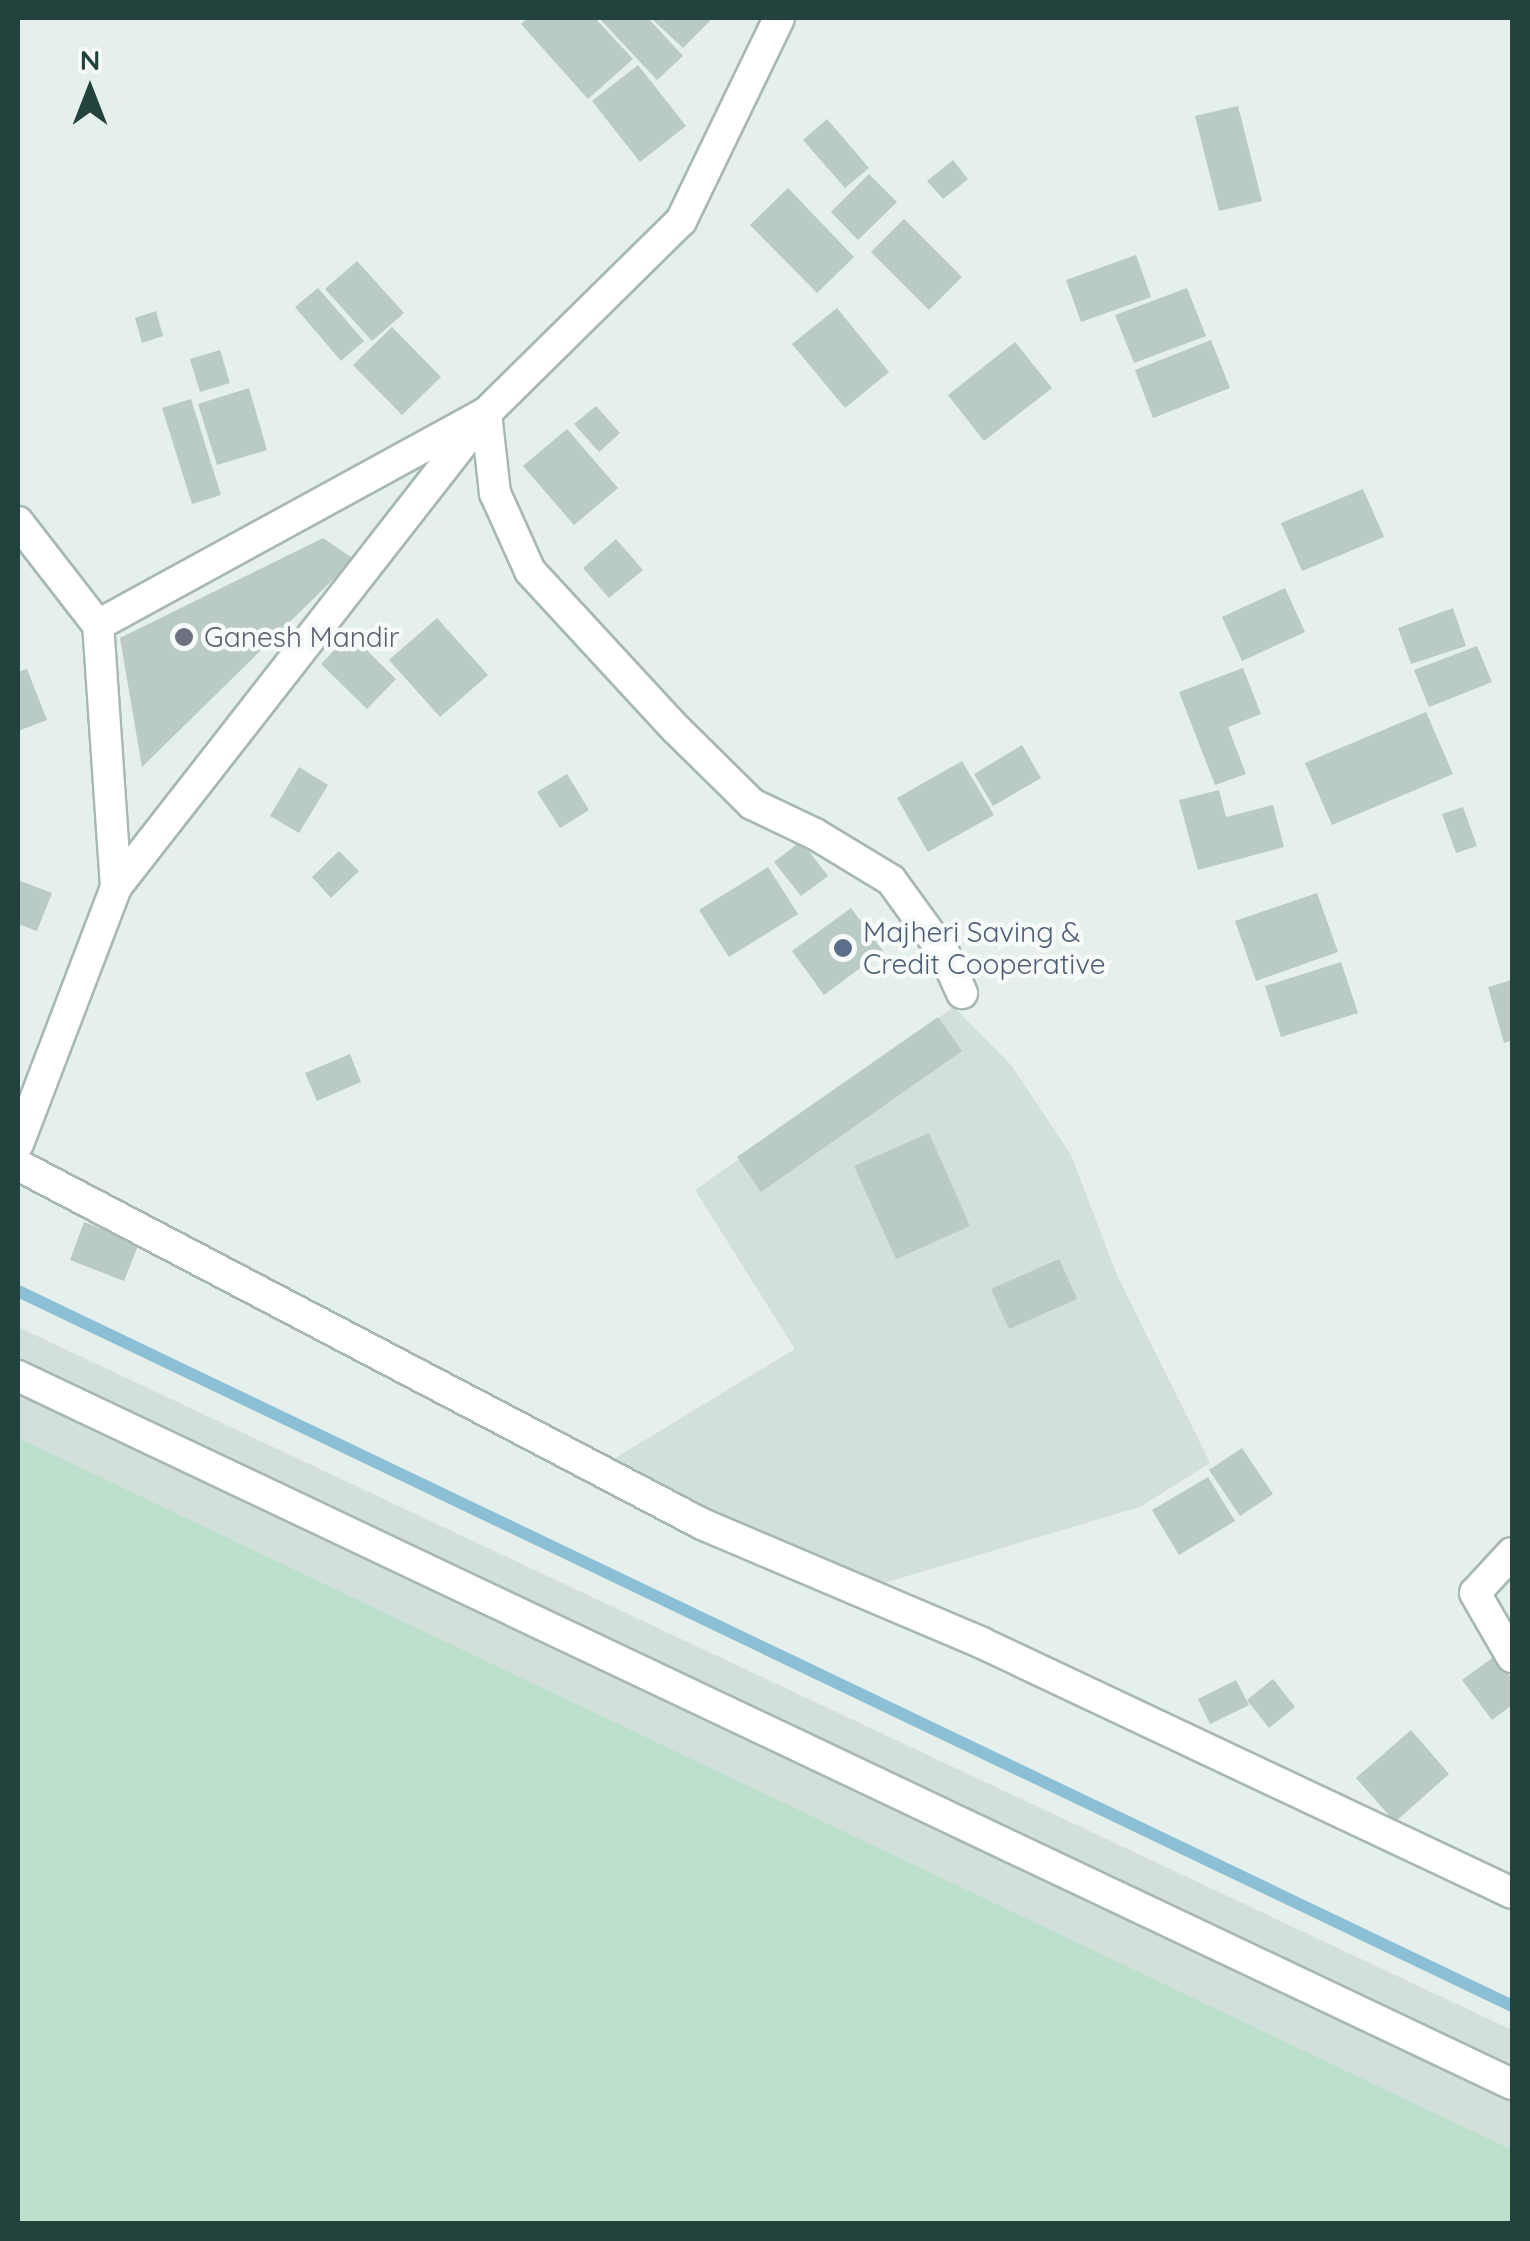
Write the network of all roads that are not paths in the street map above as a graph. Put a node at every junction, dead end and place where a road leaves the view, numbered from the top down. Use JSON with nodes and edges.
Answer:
{"nodes":[{"id":1,"x":780,"y":18,"type":"edge"},
{"id":2,"x":486,"y":413,"type":"junction"},
{"id":3,"x":18,"y":522,"type":"edge"},
{"id":4,"x":98,"y":625,"type":"junction"},
{"id":5,"x":116,"y":887,"type":"junction"},
{"id":6,"x":962,"y":993,"type":"dead end"},
{"id":7,"x":18,"y":1144,"type":"edge"},
{"id":8,"x":18,"y":1165,"type":"edge"},
{"id":9,"x":18,"y":1376,"type":"edge"},
{"id":10,"x":1512,"y":1554,"type":"edge"},
{"id":11,"x":1512,"y":1657,"type":"edge"},
{"id":12,"x":1512,"y":1893,"type":"edge"},
{"id":13,"x":1512,"y":2084,"type":"edge"}],
"edges":[{"from":1,"to":2,"type":"street"},
{"from":2,"to":4,"type":"street"},
{"from":2,"to":5,"type":"street"},
{"from":2,"to":6,"type":"street"},
{"from":3,"to":4,"type":"street"},
{"from":4,"to":5,"type":"street"},
{"from":5,"to":7,"type":"street"},
{"from":8,"to":12,"type":"street"},
{"from":9,"to":13,"type":"street"},
{"from":10,"to":11,"type":"street"}]}
